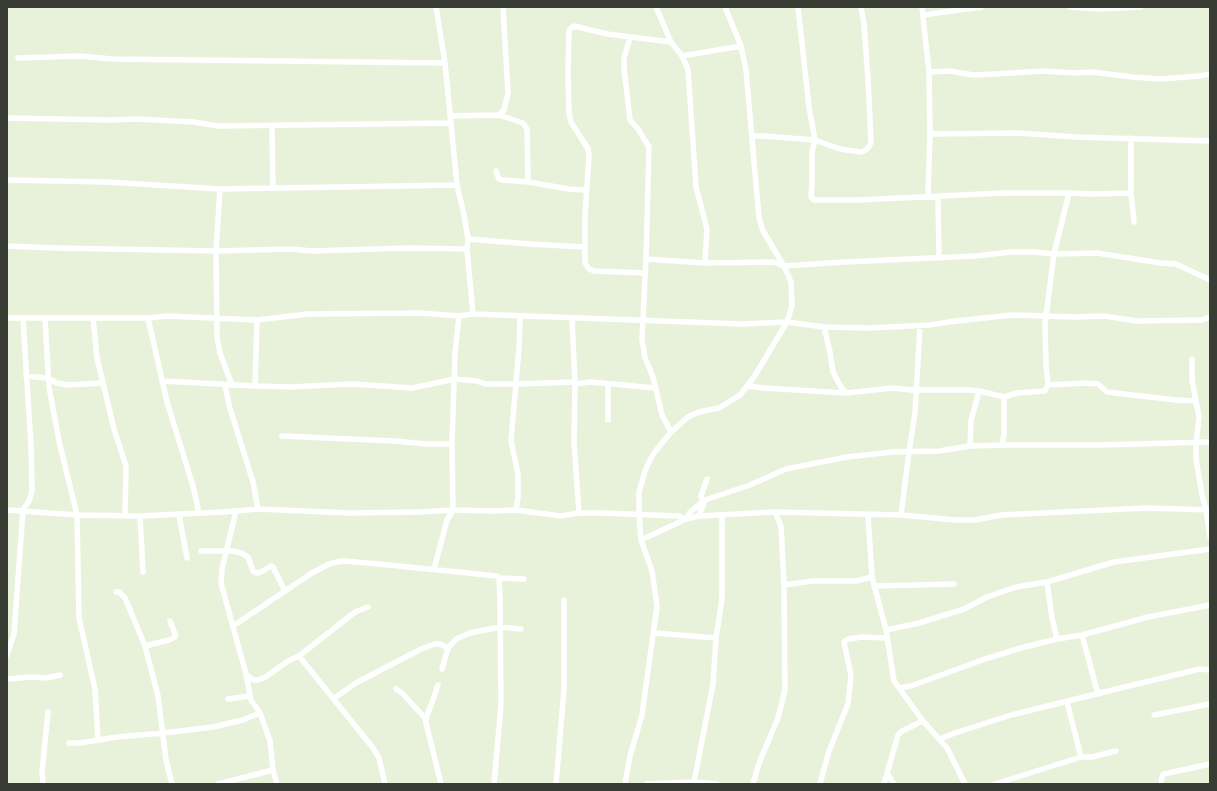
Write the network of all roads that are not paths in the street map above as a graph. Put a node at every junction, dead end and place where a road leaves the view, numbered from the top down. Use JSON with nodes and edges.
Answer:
{"nodes":[{"id":1,"x":436,"y":7,"type":"edge"},
{"id":2,"x":503,"y":7,"type":"edge"},
{"id":3,"x":656,"y":7,"type":"edge"},
{"id":4,"x":725,"y":7,"type":"edge"},
{"id":5,"x":798,"y":7,"type":"edge"},
{"id":6,"x":861,"y":7,"type":"edge"},
{"id":7,"x":922,"y":7,"type":"edge"},
{"id":8,"x":980,"y":7,"type":"edge"},
{"id":9,"x":1070,"y":7,"type":"edge"},
{"id":10,"x":1141,"y":7,"type":"edge"},
{"id":11,"x":923,"y":15,"type":"junction"},
{"id":12,"x":630,"y":38,"type":"junction"},
{"id":13,"x":671,"y":42,"type":"junction"},
{"id":14,"x":741,"y":46,"type":"junction"},
{"id":15,"x":682,"y":56,"type":"junction"},
{"id":16,"x":18,"y":58,"type":"dead end"},
{"id":17,"x":445,"y":63,"type":"junction"},
{"id":18,"x":928,"y":72,"type":"junction"},
{"id":19,"x":1210,"y":74,"type":"edge"},
{"id":20,"x":499,"y":115,"type":"junction"},
{"id":21,"x":450,"y":116,"type":"junction"},
{"id":22,"x":7,"y":118,"type":"edge"},
{"id":23,"x":450,"y":123,"type":"junction"},
{"id":24,"x":272,"y":126,"type":"junction"},
{"id":25,"x":930,"y":134,"type":"junction"},
{"id":26,"x":752,"y":136,"type":"junction"},
{"id":27,"x":1131,"y":138,"type":"junction"},
{"id":28,"x":815,"y":140,"type":"junction"},
{"id":29,"x":1210,"y":141,"type":"edge"},
{"id":30,"x":496,"y":171,"type":"dead end"},
{"id":31,"x":7,"y":180,"type":"edge"},
{"id":32,"x":528,"y":182,"type":"junction"},
{"id":33,"x":457,"y":185,"type":"junction"},
{"id":34,"x":273,"y":188,"type":"junction"},
{"id":35,"x":220,"y":189,"type":"junction"},
{"id":36,"x":586,"y":190,"type":"junction"},
{"id":37,"x":1069,"y":193,"type":"junction"},
{"id":38,"x":1131,"y":193,"type":"junction"},
{"id":39,"x":928,"y":196,"type":"junction"},
{"id":40,"x":938,"y":197,"type":"junction"},
{"id":41,"x":1134,"y":222,"type":"dead end"},
{"id":42,"x":468,"y":239,"type":"junction"},
{"id":43,"x":7,"y":246,"type":"edge"},
{"id":44,"x":584,"y":247,"type":"junction"},
{"id":45,"x":467,"y":249,"type":"junction"},
{"id":46,"x":216,"y":251,"type":"junction"},
{"id":47,"x":1054,"y":254,"type":"junction"},
{"id":48,"x":939,"y":257,"type":"junction"},
{"id":49,"x":646,"y":259,"type":"junction"},
{"id":50,"x":705,"y":263,"type":"junction"},
{"id":51,"x":784,"y":266,"type":"junction"},
{"id":52,"x":645,"y":273,"type":"junction"},
{"id":53,"x":1208,"y":279,"type":"dead end"},
{"id":54,"x":473,"y":314,"type":"junction"},
{"id":55,"x":459,"y":316,"type":"junction"},
{"id":56,"x":1046,"y":316,"type":"junction"},
{"id":57,"x":520,"y":317,"type":"junction"},
{"id":58,"x":1210,"y":317,"type":"edge"},
{"id":59,"x":7,"y":318,"type":"edge"},
{"id":60,"x":93,"y":318,"type":"junction"},
{"id":61,"x":148,"y":318,"type":"junction"},
{"id":62,"x":216,"y":318,"type":"junction"},
{"id":63,"x":572,"y":318,"type":"junction"},
{"id":64,"x":23,"y":319,"type":"junction"},
{"id":65,"x":45,"y":319,"type":"junction"},
{"id":66,"x":257,"y":320,"type":"junction"},
{"id":67,"x":643,"y":320,"type":"junction"},
{"id":68,"x":787,"y":322,"type":"junction"},
{"id":69,"x":920,"y":326,"type":"junction"},
{"id":70,"x":824,"y":327,"type":"junction"},
{"id":71,"x":1192,"y":359,"type":"dead end"},
{"id":72,"x":575,"y":374,"type":"junction"},
{"id":73,"x":26,"y":376,"type":"junction"},
{"id":74,"x":48,"y":378,"type":"junction"},
{"id":75,"x":455,"y":380,"type":"junction"},
{"id":76,"x":162,"y":381,"type":"junction"},
{"id":77,"x":591,"y":382,"type":"junction"},
{"id":78,"x":103,"y":383,"type":"junction"},
{"id":79,"x":575,"y":383,"type":"junction"},
{"id":80,"x":517,"y":384,"type":"junction"},
{"id":81,"x":608,"y":384,"type":"junction"},
{"id":82,"x":833,"y":384,"type":"junction"},
{"id":83,"x":225,"y":385,"type":"junction"},
{"id":84,"x":1048,"y":385,"type":"junction"},
{"id":85,"x":232,"y":386,"type":"junction"},
{"id":86,"x":255,"y":386,"type":"junction"},
{"id":87,"x":748,"y":386,"type":"junction"},
{"id":88,"x":656,"y":388,"type":"junction"},
{"id":89,"x":917,"y":389,"type":"junction"},
{"id":90,"x":823,"y":391,"type":"junction"},
{"id":91,"x":979,"y":391,"type":"junction"},
{"id":92,"x":846,"y":393,"type":"junction"},
{"id":93,"x":1004,"y":397,"type":"junction"},
{"id":94,"x":1196,"y":400,"type":"junction"},
{"id":95,"x":608,"y":420,"type":"dead end"},
{"id":96,"x":671,"y":432,"type":"junction"},
{"id":97,"x":282,"y":436,"type":"dead end"},
{"id":98,"x":1210,"y":442,"type":"edge"},
{"id":99,"x":1196,"y":443,"type":"junction"},
{"id":100,"x":452,"y":444,"type":"junction"},
{"id":101,"x":1002,"y":445,"type":"junction"},
{"id":102,"x":970,"y":446,"type":"junction"},
{"id":103,"x":909,"y":452,"type":"junction"},
{"id":104,"x":707,"y":479,"type":"dead end"},
{"id":105,"x":705,"y":500,"type":"junction"},
{"id":106,"x":258,"y":509,"type":"junction"},
{"id":107,"x":7,"y":510,"type":"edge"},
{"id":108,"x":23,"y":510,"type":"junction"},
{"id":109,"x":454,"y":510,"type":"junction"},
{"id":110,"x":516,"y":510,"type":"junction"},
{"id":111,"x":1208,"y":510,"type":"edge"},
{"id":112,"x":236,"y":511,"type":"junction"},
{"id":113,"x":775,"y":512,"type":"junction"},
{"id":114,"x":199,"y":513,"type":"junction"},
{"id":115,"x":579,"y":513,"type":"junction"},
{"id":116,"x":77,"y":514,"type":"junction"},
{"id":117,"x":180,"y":515,"type":"junction"},
{"id":118,"x":639,"y":515,"type":"junction"},
{"id":119,"x":722,"y":515,"type":"junction"},
{"id":120,"x":868,"y":515,"type":"junction"},
{"id":121,"x":901,"y":515,"type":"junction"},
{"id":122,"x":125,"y":516,"type":"junction"},
{"id":123,"x":140,"y":516,"type":"junction"},
{"id":124,"x":699,"y":516,"type":"junction"},
{"id":125,"x":686,"y":519,"type":"junction"},
{"id":126,"x":1210,"y":537,"type":"edge"},
{"id":127,"x":642,"y":540,"type":"junction"},
{"id":128,"x":1210,"y":549,"type":"edge"},
{"id":129,"x":202,"y":551,"type":"dead end"},
{"id":130,"x":226,"y":551,"type":"junction"},
{"id":131,"x":188,"y":558,"type":"dead end"},
{"id":132,"x":434,"y":569,"type":"junction"},
{"id":133,"x":143,"y":572,"type":"dead end"},
{"id":134,"x":872,"y":577,"type":"junction"},
{"id":135,"x":499,"y":578,"type":"junction"},
{"id":136,"x":524,"y":579,"type":"dead end"},
{"id":137,"x":1048,"y":582,"type":"junction"},
{"id":138,"x":954,"y":584,"type":"dead end"},
{"id":139,"x":784,"y":585,"type":"junction"},
{"id":140,"x":874,"y":586,"type":"junction"},
{"id":141,"x":285,"y":591,"type":"junction"},
{"id":142,"x":116,"y":592,"type":"dead end"},
{"id":143,"x":564,"y":600,"type":"dead end"},
{"id":144,"x":1210,"y":605,"type":"edge"},
{"id":145,"x":368,"y":607,"type":"dead end"},
{"id":146,"x":170,"y":621,"type":"dead end"},
{"id":147,"x":233,"y":626,"type":"junction"},
{"id":148,"x":500,"y":627,"type":"junction"},
{"id":149,"x":521,"y":629,"type":"dead end"},
{"id":150,"x":886,"y":630,"type":"junction"},
{"id":151,"x":654,"y":633,"type":"junction"},
{"id":152,"x":1082,"y":635,"type":"junction"},
{"id":153,"x":716,"y":638,"type":"junction"},
{"id":154,"x":886,"y":638,"type":"junction"},
{"id":155,"x":1057,"y":639,"type":"junction"},
{"id":156,"x":144,"y":646,"type":"junction"},
{"id":157,"x":448,"y":648,"type":"junction"},
{"id":158,"x":7,"y":655,"type":"edge"},
{"id":159,"x":299,"y":656,"type":"junction"},
{"id":160,"x":442,"y":669,"type":"dead end"},
{"id":161,"x":1210,"y":670,"type":"edge"},
{"id":162,"x":246,"y":674,"type":"junction"},
{"id":163,"x":60,"y":675,"type":"dead end"},
{"id":164,"x":7,"y":679,"type":"edge"},
{"id":165,"x":258,"y":680,"type":"junction"},
{"id":166,"x":438,"y":685,"type":"dead end"},
{"id":167,"x":248,"y":686,"type":"junction"},
{"id":168,"x":396,"y":688,"type":"dead end"},
{"id":169,"x":899,"y":688,"type":"junction"},
{"id":170,"x":1098,"y":694,"type":"junction"},
{"id":171,"x":250,"y":696,"type":"junction"},
{"id":172,"x":228,"y":699,"type":"dead end"},
{"id":173,"x":333,"y":699,"type":"junction"},
{"id":174,"x":1067,"y":702,"type":"junction"},
{"id":175,"x":1210,"y":704,"type":"edge"},
{"id":176,"x":48,"y":712,"type":"dead end"},
{"id":177,"x":260,"y":713,"type":"junction"},
{"id":178,"x":1154,"y":715,"type":"dead end"},
{"id":179,"x":426,"y":719,"type":"junction"},
{"id":180,"x":923,"y":721,"type":"junction"},
{"id":181,"x":163,"y":733,"type":"junction"},
{"id":182,"x":98,"y":739,"type":"junction"},
{"id":183,"x":940,"y":740,"type":"junction"},
{"id":184,"x":69,"y":743,"type":"dead end"},
{"id":185,"x":1116,"y":751,"type":"dead end"},
{"id":186,"x":1081,"y":757,"type":"junction"},
{"id":187,"x":1210,"y":764,"type":"edge"},
{"id":188,"x":273,"y":770,"type":"junction"},
{"id":189,"x":887,"y":773,"type":"junction"},
{"id":190,"x":694,"y":782,"type":"junction"},
{"id":191,"x":44,"y":784,"type":"edge"},
{"id":192,"x":172,"y":784,"type":"edge"},
{"id":193,"x":218,"y":784,"type":"edge"},
{"id":194,"x":277,"y":784,"type":"edge"},
{"id":195,"x":385,"y":784,"type":"edge"},
{"id":196,"x":441,"y":784,"type":"edge"},
{"id":197,"x":494,"y":784,"type":"edge"},
{"id":198,"x":556,"y":784,"type":"edge"},
{"id":199,"x":625,"y":784,"type":"edge"},
{"id":200,"x":647,"y":784,"type":"edge"},
{"id":201,"x":717,"y":784,"type":"edge"},
{"id":202,"x":753,"y":784,"type":"edge"},
{"id":203,"x":820,"y":784,"type":"edge"},
{"id":204,"x":884,"y":784,"type":"edge"},
{"id":205,"x":894,"y":784,"type":"edge"},
{"id":206,"x":965,"y":784,"type":"edge"},
{"id":207,"x":995,"y":784,"type":"edge"},
{"id":208,"x":1161,"y":784,"type":"edge"}],
"edges":[{"from":1,"to":17,"type":"street"},
{"from":2,"to":20,"type":"street"},
{"from":3,"to":13,"type":"street"},
{"from":4,"to":14,"type":"street"},
{"from":5,"to":28,"type":"street"},
{"from":6,"to":28,"type":"street"},
{"from":7,"to":11,"type":"street"},
{"from":8,"to":11,"type":"street"},
{"from":9,"to":10,"type":"street"},
{"from":11,"to":18,"type":"street"},
{"from":12,"to":13,"type":"street"},
{"from":12,"to":36,"type":"street"},
{"from":12,"to":49,"type":"street"},
{"from":13,"to":15,"type":"street"},
{"from":14,"to":15,"type":"street"},
{"from":14,"to":26,"type":"street"},
{"from":15,"to":50,"type":"street"},
{"from":16,"to":17,"type":"street"},
{"from":17,"to":21,"type":"street"},
{"from":18,"to":19,"type":"street"},
{"from":18,"to":25,"type":"street"},
{"from":20,"to":21,"type":"street"},
{"from":20,"to":32,"type":"street"},
{"from":21,"to":23,"type":"street"},
{"from":22,"to":24,"type":"street"},
{"from":23,"to":24,"type":"street"},
{"from":23,"to":33,"type":"street"},
{"from":24,"to":34,"type":"street"},
{"from":25,"to":27,"type":"street"},
{"from":25,"to":39,"type":"street"},
{"from":26,"to":28,"type":"street"},
{"from":26,"to":51,"type":"street"},
{"from":27,"to":29,"type":"street"},
{"from":27,"to":38,"type":"street"},
{"from":28,"to":39,"type":"street"},
{"from":30,"to":32,"type":"street"},
{"from":31,"to":35,"type":"street"},
{"from":32,"to":36,"type":"street"},
{"from":33,"to":34,"type":"street"},
{"from":33,"to":42,"type":"street"},
{"from":34,"to":35,"type":"street"},
{"from":35,"to":46,"type":"street"},
{"from":36,"to":44,"type":"street"},
{"from":37,"to":38,"type":"street"},
{"from":37,"to":40,"type":"street"},
{"from":37,"to":47,"type":"street"},
{"from":38,"to":41,"type":"street"},
{"from":39,"to":40,"type":"street"},
{"from":40,"to":48,"type":"street"},
{"from":42,"to":44,"type":"street"},
{"from":42,"to":45,"type":"street"},
{"from":43,"to":46,"type":"street"},
{"from":44,"to":52,"type":"street"},
{"from":45,"to":46,"type":"street"},
{"from":45,"to":54,"type":"street"},
{"from":46,"to":62,"type":"street"},
{"from":47,"to":48,"type":"street"},
{"from":47,"to":53,"type":"street"},
{"from":47,"to":56,"type":"street"},
{"from":48,"to":51,"type":"street"},
{"from":49,"to":50,"type":"street"},
{"from":49,"to":52,"type":"street"},
{"from":50,"to":51,"type":"street"},
{"from":51,"to":68,"type":"street"},
{"from":52,"to":67,"type":"street"},
{"from":54,"to":55,"type":"street"},
{"from":54,"to":57,"type":"street"},
{"from":55,"to":66,"type":"street"},
{"from":55,"to":75,"type":"street"},
{"from":56,"to":58,"type":"street"},
{"from":56,"to":69,"type":"street"},
{"from":56,"to":84,"type":"street"},
{"from":57,"to":63,"type":"street"},
{"from":57,"to":80,"type":"street"},
{"from":59,"to":64,"type":"street"},
{"from":60,"to":61,"type":"street"},
{"from":60,"to":65,"type":"street"},
{"from":60,"to":78,"type":"street"},
{"from":61,"to":62,"type":"street"},
{"from":61,"to":76,"type":"street"},
{"from":62,"to":66,"type":"street"},
{"from":62,"to":85,"type":"street"},
{"from":63,"to":67,"type":"street"},
{"from":63,"to":72,"type":"street"},
{"from":64,"to":65,"type":"street"},
{"from":64,"to":73,"type":"street"},
{"from":65,"to":74,"type":"street"},
{"from":66,"to":86,"type":"street"},
{"from":67,"to":68,"type":"street"},
{"from":67,"to":88,"type":"street"},
{"from":68,"to":70,"type":"street"},
{"from":68,"to":87,"type":"street"},
{"from":69,"to":70,"type":"street"},
{"from":69,"to":89,"type":"street"},
{"from":70,"to":82,"type":"street"},
{"from":71,"to":94,"type":"street"},
{"from":72,"to":77,"type":"street"},
{"from":72,"to":79,"type":"street"},
{"from":73,"to":74,"type":"street"},
{"from":73,"to":108,"type":"street"},
{"from":74,"to":78,"type":"street"},
{"from":74,"to":116,"type":"street"},
{"from":75,"to":80,"type":"street"},
{"from":75,"to":86,"type":"street"},
{"from":75,"to":100,"type":"street"},
{"from":76,"to":83,"type":"street"},
{"from":76,"to":114,"type":"street"},
{"from":77,"to":79,"type":"street"},
{"from":77,"to":81,"type":"street"},
{"from":78,"to":122,"type":"street"},
{"from":79,"to":80,"type":"street"},
{"from":79,"to":115,"type":"street"},
{"from":80,"to":110,"type":"street"},
{"from":81,"to":88,"type":"street"},
{"from":81,"to":95,"type":"street"},
{"from":82,"to":90,"type":"street"},
{"from":82,"to":92,"type":"street"},
{"from":83,"to":85,"type":"street"},
{"from":83,"to":106,"type":"street"},
{"from":84,"to":93,"type":"street"},
{"from":84,"to":94,"type":"street"},
{"from":85,"to":86,"type":"street"},
{"from":87,"to":90,"type":"street"},
{"from":87,"to":96,"type":"street"},
{"from":88,"to":96,"type":"street"},
{"from":89,"to":91,"type":"street"},
{"from":89,"to":92,"type":"street"},
{"from":89,"to":103,"type":"street"},
{"from":90,"to":92,"type":"street"},
{"from":91,"to":93,"type":"street"},
{"from":91,"to":102,"type":"street"},
{"from":93,"to":101,"type":"street"},
{"from":94,"to":99,"type":"street"},
{"from":96,"to":118,"type":"street"},
{"from":97,"to":100,"type":"street"},
{"from":98,"to":99,"type":"street"},
{"from":99,"to":101,"type":"street"},
{"from":99,"to":111,"type":"street"},
{"from":100,"to":109,"type":"street"},
{"from":101,"to":102,"type":"street"},
{"from":102,"to":103,"type":"street"},
{"from":103,"to":105,"type":"street"},
{"from":103,"to":121,"type":"street"},
{"from":104,"to":105,"type":"street"},
{"from":105,"to":124,"type":"street"},
{"from":105,"to":125,"type":"street"},
{"from":106,"to":109,"type":"street"},
{"from":106,"to":112,"type":"street"},
{"from":107,"to":108,"type":"street"},
{"from":108,"to":116,"type":"street"},
{"from":108,"to":158,"type":"street"},
{"from":109,"to":110,"type":"street"},
{"from":109,"to":132,"type":"street"},
{"from":110,"to":115,"type":"street"},
{"from":111,"to":121,"type":"street"},
{"from":111,"to":126,"type":"street"},
{"from":112,"to":114,"type":"street"},
{"from":112,"to":130,"type":"street"},
{"from":113,"to":119,"type":"street"},
{"from":113,"to":120,"type":"street"},
{"from":113,"to":139,"type":"street"},
{"from":114,"to":117,"type":"street"},
{"from":115,"to":118,"type":"street"},
{"from":116,"to":122,"type":"street"},
{"from":116,"to":182,"type":"street"},
{"from":117,"to":123,"type":"street"},
{"from":117,"to":131,"type":"street"},
{"from":118,"to":125,"type":"street"},
{"from":118,"to":127,"type":"street"},
{"from":119,"to":124,"type":"street"},
{"from":119,"to":153,"type":"street"},
{"from":120,"to":121,"type":"street"},
{"from":120,"to":134,"type":"street"},
{"from":122,"to":123,"type":"street"},
{"from":123,"to":133,"type":"street"},
{"from":124,"to":125,"type":"street"},
{"from":125,"to":127,"type":"street"},
{"from":127,"to":151,"type":"street"},
{"from":128,"to":137,"type":"street"},
{"from":129,"to":130,"type":"street"},
{"from":130,"to":141,"type":"street"},
{"from":130,"to":147,"type":"street"},
{"from":132,"to":135,"type":"street"},
{"from":132,"to":141,"type":"street"},
{"from":134,"to":139,"type":"street"},
{"from":134,"to":140,"type":"street"},
{"from":135,"to":136,"type":"street"},
{"from":135,"to":148,"type":"street"},
{"from":137,"to":150,"type":"street"},
{"from":137,"to":155,"type":"street"},
{"from":138,"to":140,"type":"street"},
{"from":139,"to":202,"type":"street"},
{"from":140,"to":150,"type":"street"},
{"from":141,"to":147,"type":"street"},
{"from":142,"to":156,"type":"street"},
{"from":143,"to":198,"type":"street"},
{"from":144,"to":152,"type":"street"},
{"from":145,"to":159,"type":"street"},
{"from":146,"to":156,"type":"street"},
{"from":147,"to":162,"type":"street"},
{"from":148,"to":149,"type":"street"},
{"from":148,"to":157,"type":"street"},
{"from":148,"to":197,"type":"street"},
{"from":150,"to":154,"type":"street"},
{"from":151,"to":153,"type":"street"},
{"from":151,"to":199,"type":"street"},
{"from":152,"to":155,"type":"street"},
{"from":152,"to":170,"type":"street"},
{"from":153,"to":190,"type":"street"},
{"from":154,"to":169,"type":"street"},
{"from":154,"to":203,"type":"street"},
{"from":155,"to":169,"type":"street"},
{"from":156,"to":181,"type":"street"},
{"from":157,"to":160,"type":"street"},
{"from":157,"to":173,"type":"street"},
{"from":159,"to":165,"type":"street"},
{"from":159,"to":173,"type":"street"},
{"from":161,"to":170,"type":"street"},
{"from":162,"to":165,"type":"street"},
{"from":162,"to":167,"type":"street"},
{"from":163,"to":164,"type":"street"},
{"from":165,"to":167,"type":"street"},
{"from":166,"to":179,"type":"street"},
{"from":167,"to":171,"type":"street"},
{"from":168,"to":179,"type":"street"},
{"from":169,"to":180,"type":"street"},
{"from":170,"to":174,"type":"street"},
{"from":171,"to":172,"type":"street"},
{"from":171,"to":177,"type":"street"},
{"from":173,"to":195,"type":"street"},
{"from":174,"to":183,"type":"street"},
{"from":174,"to":186,"type":"street"},
{"from":175,"to":178,"type":"street"},
{"from":176,"to":191,"type":"street"},
{"from":177,"to":181,"type":"street"},
{"from":177,"to":188,"type":"street"},
{"from":179,"to":196,"type":"street"},
{"from":180,"to":183,"type":"street"},
{"from":180,"to":189,"type":"street"},
{"from":181,"to":182,"type":"street"},
{"from":181,"to":192,"type":"street"},
{"from":182,"to":184,"type":"street"},
{"from":183,"to":206,"type":"street"},
{"from":185,"to":186,"type":"street"},
{"from":186,"to":207,"type":"street"},
{"from":187,"to":208,"type":"street"},
{"from":188,"to":193,"type":"street"},
{"from":188,"to":194,"type":"street"},
{"from":189,"to":204,"type":"street"},
{"from":189,"to":205,"type":"street"},
{"from":190,"to":200,"type":"street"},
{"from":190,"to":201,"type":"street"}]}
